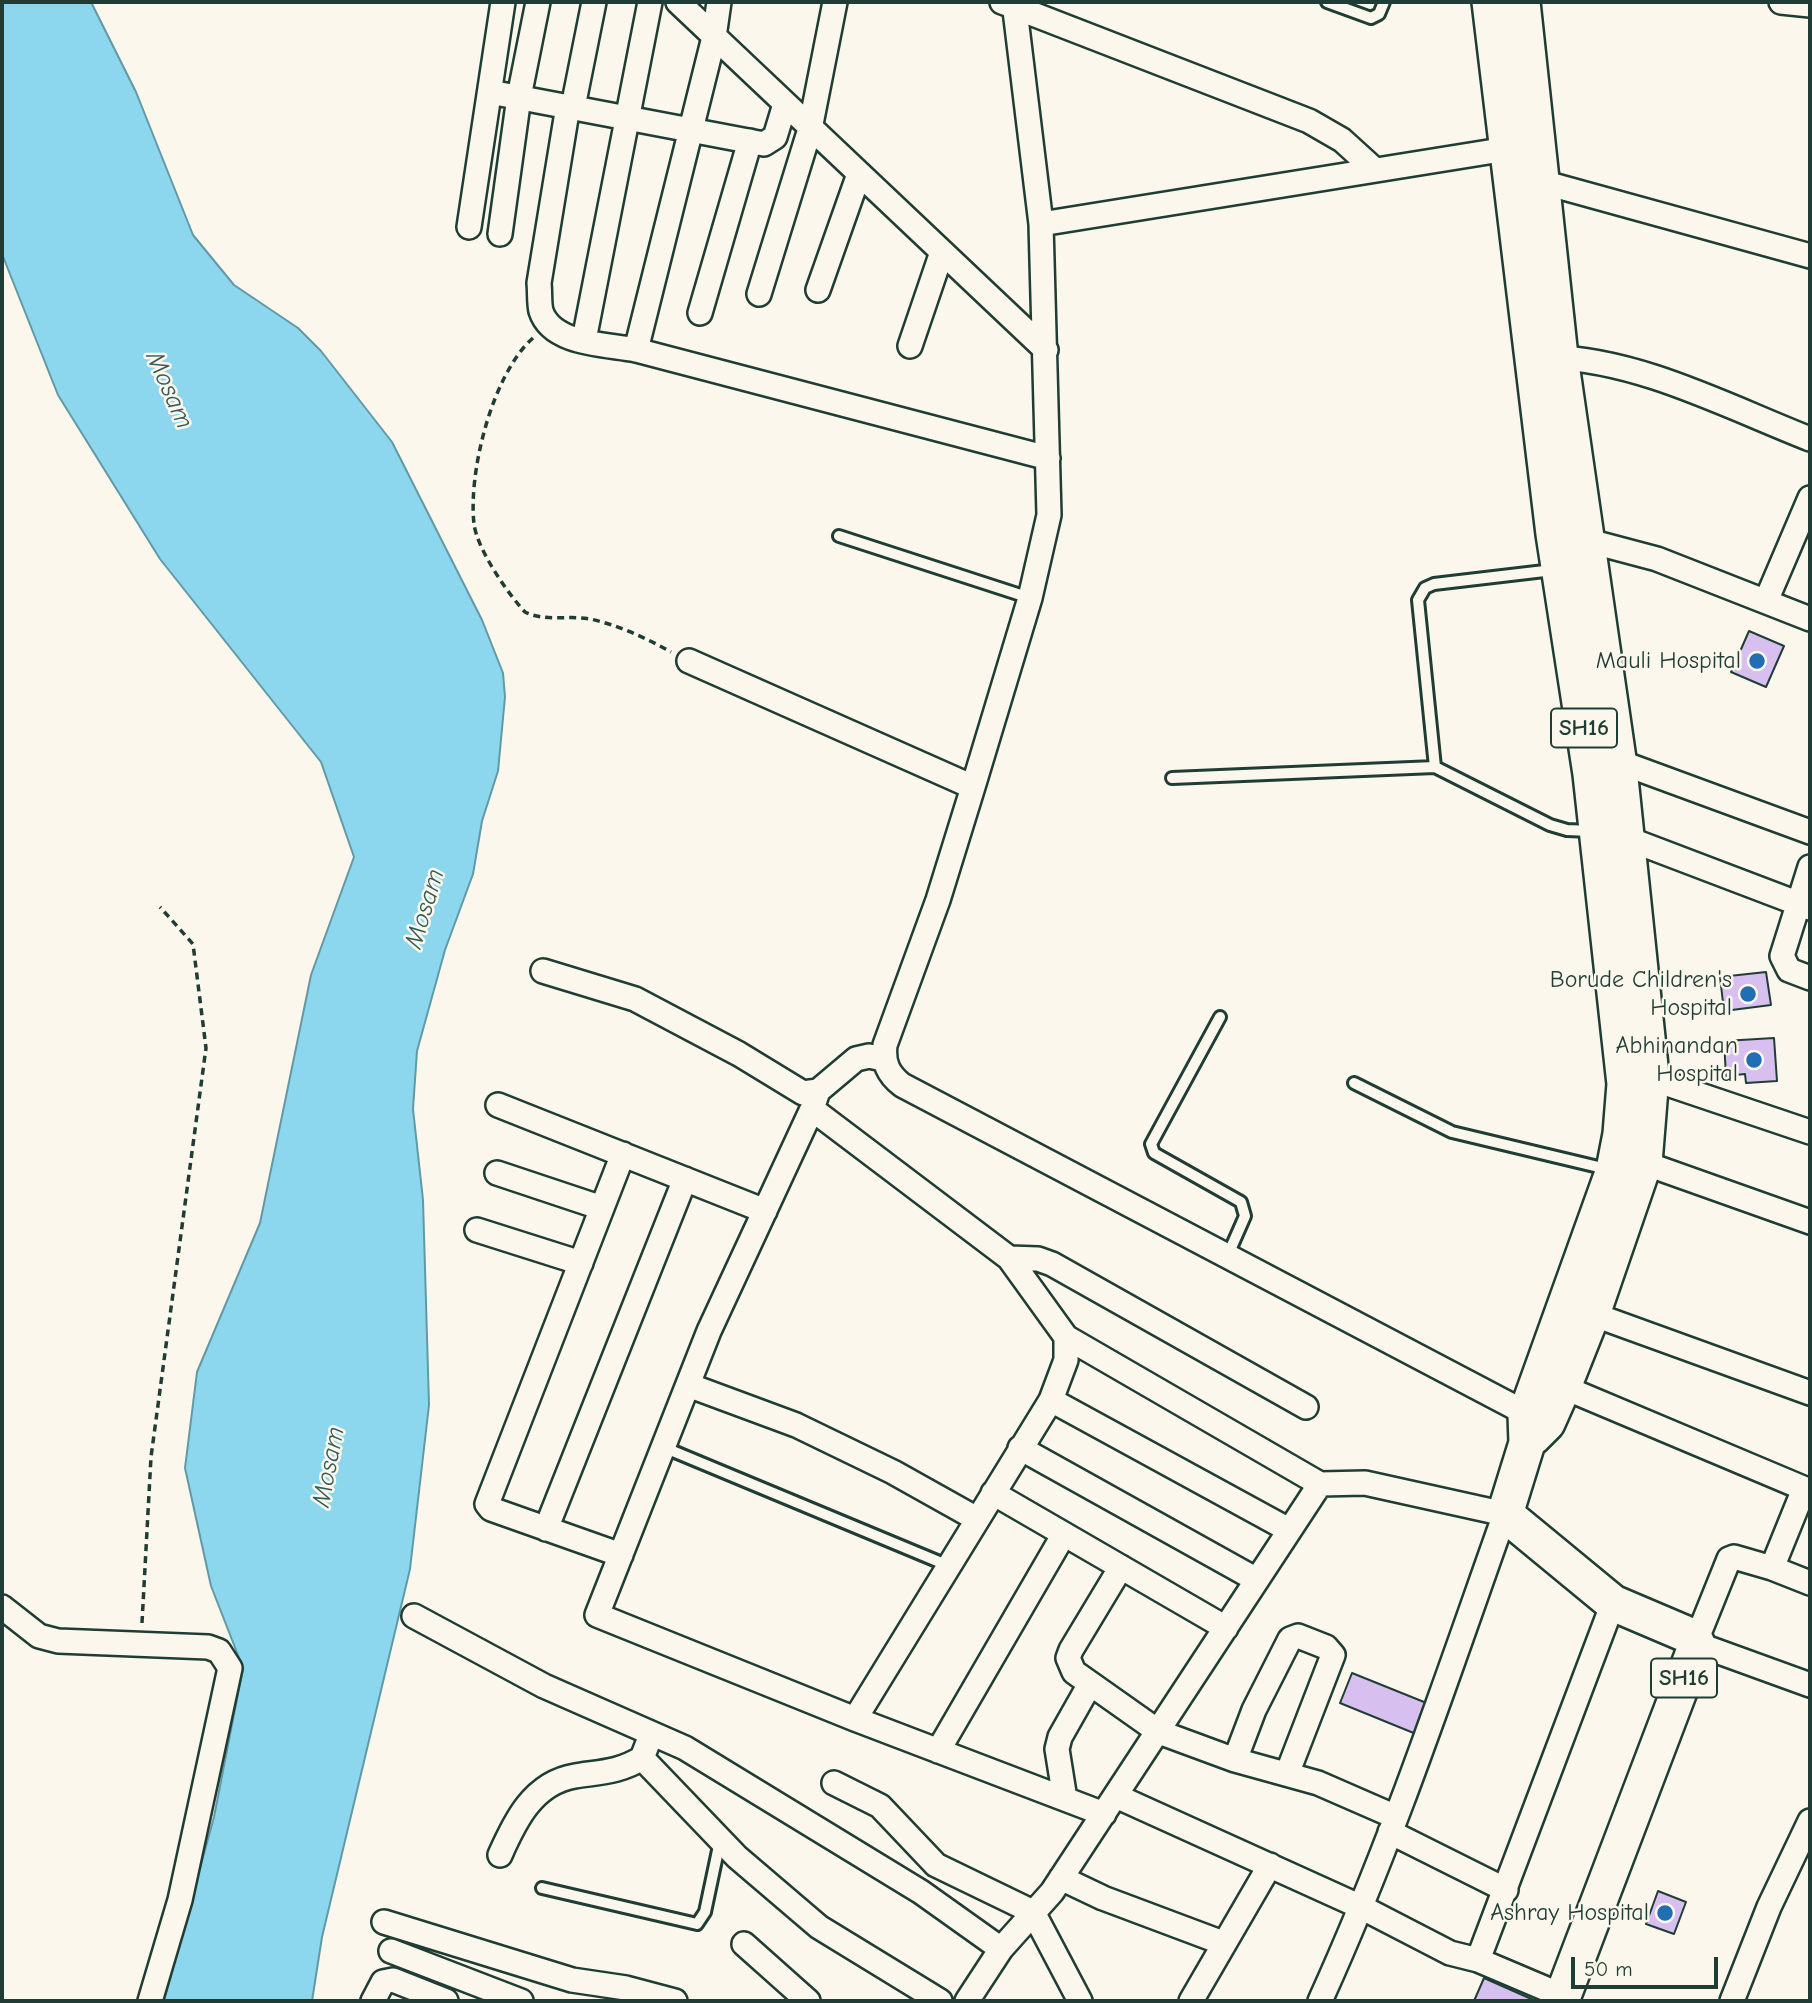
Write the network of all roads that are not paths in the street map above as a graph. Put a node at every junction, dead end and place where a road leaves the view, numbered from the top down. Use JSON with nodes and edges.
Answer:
{"nodes":[{"id":1,"x":503,"y":2,"type":"edge"},
{"id":2,"x":538,"y":2,"type":"edge"},
{"id":3,"x":594,"y":2,"type":"edge"},
{"id":4,"x":650,"y":2,"type":"edge"},
{"id":5,"x":678,"y":2,"type":"edge"},
{"id":6,"x":719,"y":2,"type":"edge"},
{"id":7,"x":835,"y":2,"type":"edge"},
{"id":8,"x":1327,"y":2,"type":"edge"},
{"id":9,"x":1384,"y":2,"type":"edge"},
{"id":10,"x":1490,"y":2,"type":"edge"},
{"id":11,"x":1522,"y":2,"type":"edge"},
{"id":12,"x":1010,"y":3,"type":"edge"},
{"id":13,"x":714,"y":37,"type":"junction"},
{"id":14,"x":490,"y":92,"type":"junction"},
{"id":15,"x":519,"y":97,"type":"junction"},
{"id":16,"x":785,"y":104,"type":"junction"},
{"id":17,"x":571,"y":107,"type":"junction"},
{"id":18,"x":627,"y":117,"type":"junction"},
{"id":19,"x":691,"y":128,"type":"junction"},
{"id":20,"x":810,"y":129,"type":"junction"},
{"id":21,"x":750,"y":141,"type":"junction"},
{"id":22,"x":1507,"y":149,"type":"junction"},
{"id":23,"x":1375,"y":170,"type":"junction"},
{"id":24,"x":859,"y":174,"type":"junction"},
{"id":25,"x":1542,"y":183,"type":"junction"},
{"id":26,"x":1041,"y":224,"type":"junction"},
{"id":27,"x":469,"y":227,"type":"dead end"},
{"id":28,"x":500,"y":234,"type":"dead end"},
{"id":29,"x":942,"y":253,"type":"junction"},
{"id":30,"x":1810,"y":256,"type":"edge"},
{"id":31,"x":818,"y":290,"type":"dead end"},
{"id":32,"x":758,"y":294,"type":"dead end"},
{"id":33,"x":700,"y":313,"type":"dead end"},
{"id":34,"x":584,"y":340,"type":"junction"},
{"id":35,"x":910,"y":346,"type":"dead end"},
{"id":36,"x":635,"y":350,"type":"junction"},
{"id":37,"x":1046,"y":350,"type":"junction"},
{"id":38,"x":1546,"y":357,"type":"junction"},
{"id":39,"x":1810,"y":439,"type":"edge"},
{"id":40,"x":1048,"y":458,"type":"junction"},
{"id":41,"x":1810,"y":498,"type":"edge"},
{"id":42,"x":839,"y":536,"type":"dead end"},
{"id":43,"x":1570,"y":536,"type":"junction"},
{"id":44,"x":1559,"y":569,"type":"junction"},
{"id":45,"x":1030,"y":598,"type":"junction"},
{"id":46,"x":1766,"y":601,"type":"junction"},
{"id":47,"x":1810,"y":619,"type":"edge"},
{"id":48,"x":689,"y":661,"type":"road end"},
{"id":49,"x":1603,"y":756,"type":"junction"},
{"id":50,"x":1435,"y":767,"type":"junction"},
{"id":51,"x":1172,"y":778,"type":"dead end"},
{"id":52,"x":973,"y":787,"type":"junction"},
{"id":53,"x":1810,"y":832,"type":"edge"},
{"id":54,"x":1612,"y":834,"type":"junction"},
{"id":55,"x":1810,"y":867,"type":"edge"},
{"id":56,"x":1804,"y":905,"type":"edge"},
{"id":57,"x":543,"y":971,"type":"dead end"},
{"id":58,"x":1810,"y":978,"type":"edge"},
{"id":59,"x":1220,"y":1017,"type":"dead end"},
{"id":60,"x":883,"y":1059,"type":"junction"},
{"id":61,"x":1637,"y":1074,"type":"junction"},
{"id":62,"x":1354,"y":1083,"type":"dead end"},
{"id":63,"x":815,"y":1100,"type":"junction"},
{"id":64,"x":498,"y":1105,"type":"dead end"},
{"id":65,"x":1810,"y":1132,"type":"edge"},
{"id":66,"x":623,"y":1154,"type":"junction"},
{"id":67,"x":1629,"y":1166,"type":"junction"},
{"id":68,"x":497,"y":1173,"type":"dead end"},
{"id":69,"x":685,"y":1179,"type":"junction"},
{"id":70,"x":602,"y":1208,"type":"junction"},
{"id":71,"x":765,"y":1211,"type":"junction"},
{"id":72,"x":1810,"y":1222,"type":"edge"},
{"id":73,"x":477,"y":1230,"type":"dead end"},
{"id":74,"x":1227,"y":1256,"type":"junction"},
{"id":75,"x":1009,"y":1258,"type":"junction"},
{"id":76,"x":581,"y":1263,"type":"junction"},
{"id":77,"x":1592,"y":1314,"type":"junction"},
{"id":78,"x":1066,"y":1337,"type":"junction"},
{"id":79,"x":688,"y":1385,"type":"junction"},
{"id":80,"x":1563,"y":1387,"type":"junction"},
{"id":81,"x":1810,"y":1393,"type":"edge"},
{"id":82,"x":1051,"y":1400,"type":"junction"},
{"id":83,"x":1306,"y":1407,"type":"dead end"},
{"id":84,"x":1533,"y":1427,"type":"junction"},
{"id":85,"x":663,"y":1447,"type":"junction"},
{"id":86,"x":1020,"y":1448,"type":"junction"},
{"id":87,"x":1320,"y":1484,"type":"junction"},
{"id":88,"x":1807,"y":1490,"type":"edge"},
{"id":89,"x":993,"y":1493,"type":"junction"},
{"id":90,"x":1505,"y":1514,"type":"junction"},
{"id":91,"x":977,"y":1519,"type":"junction"},
{"id":92,"x":546,"y":1529,"type":"junction"},
{"id":93,"x":1289,"y":1531,"type":"junction"},
{"id":94,"x":1065,"y":1534,"type":"junction"},
{"id":95,"x":621,"y":1555,"type":"junction"},
{"id":96,"x":948,"y":1566,"type":"junction"},
{"id":97,"x":1121,"y":1567,"type":"junction"},
{"id":98,"x":1772,"y":1568,"type":"junction"},
{"id":99,"x":1257,"y":1580,"type":"junction"},
{"id":100,"x":1810,"y":1583,"type":"edge"},
{"id":101,"x":1613,"y":1603,"type":"junction"},
{"id":102,"x":2,"y":1607,"type":"edge"},
{"id":103,"x":414,"y":1616,"type":"dead end"},
{"id":104,"x":1226,"y":1628,"type":"junction"},
{"id":105,"x":1697,"y":1642,"type":"junction"},
{"id":106,"x":1090,"y":1684,"type":"junction"},
{"id":107,"x":1810,"y":1685,"type":"edge"},
{"id":108,"x":855,"y":1719,"type":"junction"},
{"id":109,"x":1159,"y":1732,"type":"junction"},
{"id":110,"x":651,"y":1735,"type":"junction"},
{"id":111,"x":938,"y":1751,"type":"junction"},
{"id":112,"x":642,"y":1758,"type":"junction"},
{"id":113,"x":1235,"y":1760,"type":"junction"},
{"id":114,"x":1287,"y":1774,"type":"junction"},
{"id":115,"x":834,"y":1783,"type":"dead end"},
{"id":116,"x":1065,"y":1799,"type":"junction"},
{"id":117,"x":1110,"y":1805,"type":"junction"},
{"id":118,"x":1810,"y":1821,"type":"edge"},
{"id":119,"x":1393,"y":1825,"type":"junction"},
{"id":120,"x":721,"y":1838,"type":"junction"},
{"id":121,"x":500,"y":1855,"type":"dead end"},
{"id":122,"x":1270,"y":1865,"type":"junction"},
{"id":123,"x":1061,"y":1878,"type":"junction"},
{"id":124,"x":542,"y":1888,"type":"dead end"},
{"id":125,"x":1506,"y":1890,"type":"junction"},
{"id":126,"x":1362,"y":1907,"type":"junction"},
{"id":127,"x":1033,"y":1912,"type":"junction"},
{"id":128,"x":384,"y":1922,"type":"dead end"},
{"id":129,"x":1223,"y":1943,"type":"junction"},
{"id":130,"x":744,"y":1944,"type":"dead end"},
{"id":131,"x":1001,"y":1949,"type":"junction"},
{"id":132,"x":391,"y":1951,"type":"dead end"},
{"id":133,"x":1478,"y":1960,"type":"junction"},
{"id":134,"x":1562,"y":1998,"type":"edge"},
{"id":135,"x":150,"y":2001,"type":"edge"},
{"id":136,"x":373,"y":2001,"type":"edge"},
{"id":137,"x":446,"y":2001,"type":"edge"},
{"id":138,"x":521,"y":2001,"type":"edge"},
{"id":139,"x":675,"y":2001,"type":"edge"},
{"id":140,"x":808,"y":2001,"type":"edge"},
{"id":141,"x":940,"y":2001,"type":"edge"},
{"id":142,"x":967,"y":2001,"type":"edge"},
{"id":143,"x":1080,"y":2001,"type":"edge"},
{"id":144,"x":1191,"y":2001,"type":"edge"},
{"id":145,"x":1320,"y":2001,"type":"edge"},
{"id":146,"x":1732,"y":2001,"type":"edge"}],
"edges":[{"from":1,"to":14,"type":"street"},
{"from":2,"to":15,"type":"street"},
{"from":3,"to":17,"type":"street"},
{"from":4,"to":18,"type":"street"},
{"from":5,"to":13,"type":"street"},
{"from":6,"to":13,"type":"street"},
{"from":7,"to":20,"type":"street"},
{"from":8,"to":9,"type":"lane"},
{"from":10,"to":22,"type":"main road","number":"SH16"},
{"from":11,"to":25,"type":"main road","number":"SH16"},
{"from":12,"to":23,"type":"street"},
{"from":12,"to":26,"type":"street"},
{"from":13,"to":16,"type":"street"},
{"from":13,"to":19,"type":"street"},
{"from":14,"to":15,"type":"street"},
{"from":14,"to":27,"type":"street"},
{"from":15,"to":17,"type":"street"},
{"from":15,"to":28,"type":"street"},
{"from":16,"to":20,"type":"street"},
{"from":16,"to":21,"type":"street"},
{"from":17,"to":18,"type":"street"},
{"from":17,"to":34,"type":"street"},
{"from":18,"to":19,"type":"street"},
{"from":18,"to":34,"type":"street"},
{"from":19,"to":21,"type":"street"},
{"from":19,"to":36,"type":"street"},
{"from":20,"to":24,"type":"street"},
{"from":20,"to":32,"type":"street"},
{"from":21,"to":33,"type":"street"},
{"from":22,"to":23,"type":"street"},
{"from":22,"to":38,"type":"main road","number":"SH16"},
{"from":23,"to":26,"type":"street"},
{"from":24,"to":29,"type":"street"},
{"from":24,"to":31,"type":"street"},
{"from":25,"to":30,"type":"street"},
{"from":25,"to":38,"type":"main road","number":"SH16"},
{"from":26,"to":37,"type":"street"},
{"from":29,"to":35,"type":"street"},
{"from":29,"to":37,"type":"street"},
{"from":34,"to":36,"type":"street"},
{"from":36,"to":40,"type":"street"},
{"from":37,"to":40,"type":"street"},
{"from":38,"to":39,"type":"street"},
{"from":38,"to":43,"type":"main road","number":"SH16"},
{"from":40,"to":45,"type":"street"},
{"from":41,"to":46,"type":"street"},
{"from":42,"to":45,"type":"lane"},
{"from":43,"to":44,"type":"main road","number":"SH16"},
{"from":43,"to":46,"type":"street"},
{"from":43,"to":49,"type":"main road","number":"SH16"},
{"from":44,"to":49,"type":"main road","number":"SH16"},
{"from":44,"to":50,"type":"lane"},
{"from":45,"to":52,"type":"street"},
{"from":46,"to":47,"type":"street"},
{"from":48,"to":52,"type":"street"},
{"from":49,"to":53,"type":"street"},
{"from":49,"to":54,"type":"main road","number":"SH16"},
{"from":50,"to":51,"type":"lane"},
{"from":50,"to":54,"type":"lane"},
{"from":52,"to":60,"type":"street"},
{"from":54,"to":56,"type":"street"},
{"from":54,"to":61,"type":"main road","number":"SH16"},
{"from":55,"to":56,"type":"street"},
{"from":56,"to":58,"type":"street"},
{"from":57,"to":63,"type":"street"},
{"from":59,"to":74,"type":"lane"},
{"from":60,"to":63,"type":"street"},
{"from":60,"to":74,"type":"street"},
{"from":61,"to":65,"type":"street"},
{"from":61,"to":67,"type":"main road","number":"SH16"},
{"from":62,"to":67,"type":"lane"},
{"from":63,"to":71,"type":"street"},
{"from":63,"to":75,"type":"street"},
{"from":64,"to":66,"type":"street"},
{"from":66,"to":69,"type":"street"},
{"from":66,"to":70,"type":"street"},
{"from":67,"to":72,"type":"street"},
{"from":67,"to":77,"type":"main road","number":"SH16"},
{"from":67,"to":84,"type":"main road","number":"SH16"},
{"from":68,"to":70,"type":"street"},
{"from":69,"to":71,"type":"street"},
{"from":69,"to":92,"type":"street"},
{"from":70,"to":76,"type":"street"},
{"from":71,"to":79,"type":"street"},
{"from":73,"to":76,"type":"street"},
{"from":74,"to":84,"type":"street"},
{"from":75,"to":78,"type":"street"},
{"from":75,"to":83,"type":"street"},
{"from":76,"to":92,"type":"street"},
{"from":77,"to":80,"type":"main road","number":"SH16"},
{"from":77,"to":81,"type":"street"},
{"from":78,"to":82,"type":"street"},
{"from":78,"to":87,"type":"street"},
{"from":79,"to":85,"type":"street"},
{"from":79,"to":91,"type":"street"},
{"from":80,"to":84,"type":"main road"},
{"from":80,"to":88,"type":"street"},
{"from":82,"to":86,"type":"street"},
{"from":82,"to":93,"type":"street"},
{"from":84,"to":90,"type":"main road","number":"SH16"},
{"from":85,"to":95,"type":"street"},
{"from":85,"to":96,"type":"lane"},
{"from":86,"to":89,"type":"street"},
{"from":86,"to":99,"type":"street"},
{"from":87,"to":90,"type":"street"},
{"from":87,"to":93,"type":"street"},
{"from":88,"to":98,"type":"street"},
{"from":89,"to":91,"type":"street"},
{"from":89,"to":94,"type":"street"},
{"from":90,"to":101,"type":"main road","number":"SH16"},
{"from":90,"to":119,"type":"street"},
{"from":91,"to":96,"type":"street"},
{"from":92,"to":95,"type":"street"},
{"from":93,"to":99,"type":"street"},
{"from":94,"to":97,"type":"street"},
{"from":94,"to":111,"type":"street"},
{"from":95,"to":108,"type":"street"},
{"from":96,"to":108,"type":"street"},
{"from":97,"to":104,"type":"street"},
{"from":97,"to":106,"type":"street"},
{"from":98,"to":100,"type":"street"},
{"from":98,"to":105,"type":"street"},
{"from":99,"to":104,"type":"street"},
{"from":101,"to":105,"type":"main road","number":"SH16"},
{"from":101,"to":125,"type":"street"},
{"from":102,"to":135,"type":"street"},
{"from":103,"to":110,"type":"street"},
{"from":104,"to":109,"type":"street"},
{"from":105,"to":107,"type":"street"},
{"from":105,"to":134,"type":"main road","number":"SH16"},
{"from":106,"to":109,"type":"street"},
{"from":106,"to":116,"type":"street"},
{"from":108,"to":111,"type":"street"},
{"from":109,"to":113,"type":"street"},
{"from":109,"to":117,"type":"street"},
{"from":110,"to":112,"type":"street"},
{"from":110,"to":131,"type":"street"},
{"from":111,"to":116,"type":"street"},
{"from":112,"to":120,"type":"street"},
{"from":112,"to":121,"type":"street"},
{"from":113,"to":114,"type":"street"},
{"from":113,"to":114,"type":"street"},
{"from":114,"to":119,"type":"street"},
{"from":115,"to":127,"type":"street"},
{"from":116,"to":117,"type":"street"},
{"from":117,"to":122,"type":"street"},
{"from":117,"to":123,"type":"street"},
{"from":118,"to":146,"type":"street"},
{"from":119,"to":125,"type":"street"},
{"from":119,"to":126,"type":"street"},
{"from":120,"to":124,"type":"lane"},
{"from":120,"to":141,"type":"street"},
{"from":122,"to":126,"type":"street"},
{"from":122,"to":129,"type":"street"},
{"from":123,"to":127,"type":"street"},
{"from":123,"to":129,"type":"street"},
{"from":125,"to":133,"type":"street"},
{"from":126,"to":133,"type":"street"},
{"from":126,"to":145,"type":"street"},
{"from":127,"to":131,"type":"street"},
{"from":127,"to":143,"type":"street"},
{"from":128,"to":139,"type":"street"},
{"from":129,"to":144,"type":"street"},
{"from":130,"to":140,"type":"street"},
{"from":131,"to":142,"type":"street"},
{"from":132,"to":138,"type":"street"},
{"from":133,"to":134,"type":"street"},
{"from":136,"to":137,"type":"street"}]}
